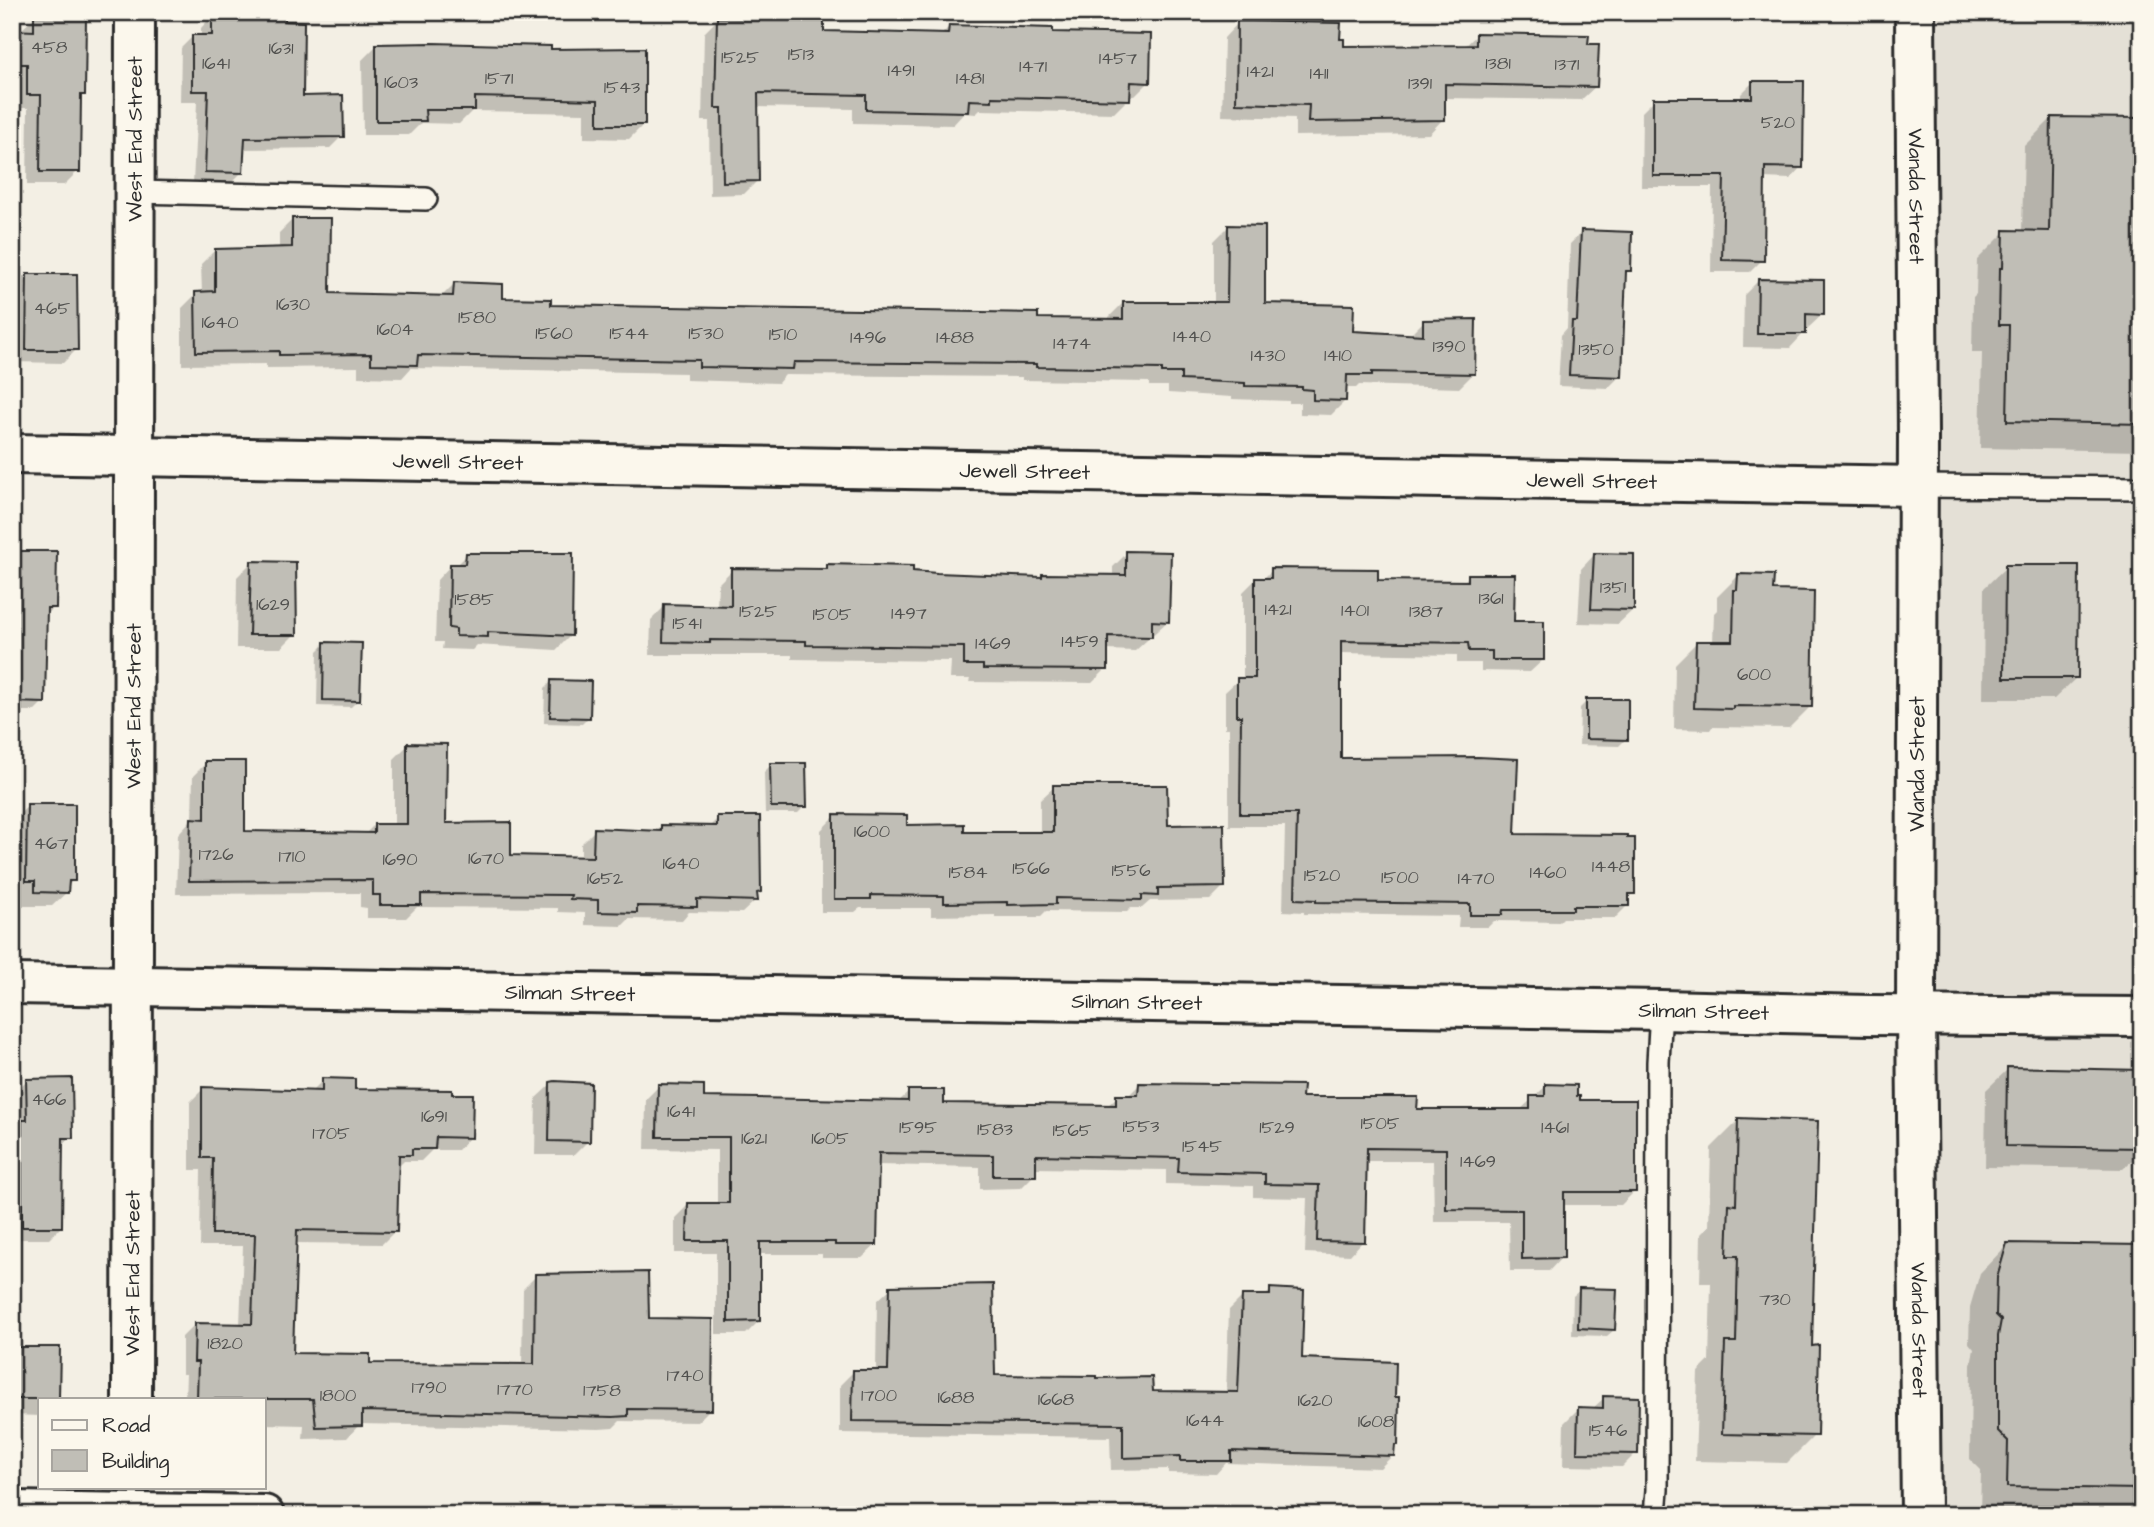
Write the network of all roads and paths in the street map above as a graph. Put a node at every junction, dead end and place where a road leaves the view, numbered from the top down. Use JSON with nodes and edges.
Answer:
{"nodes":[{"id":1,"x":135,"y":12,"type":"edge"},
{"id":2,"x":1915,"y":12,"type":"edge"},
{"id":3,"x":135,"y":192,"type":"junction"},
{"id":4,"x":426,"y":199,"type":"dead end"},
{"id":5,"x":12,"y":454,"type":"edge"},
{"id":6,"x":134,"y":456,"type":"junction"},
{"id":7,"x":1918,"y":486,"type":"junction"},
{"id":8,"x":2142,"y":488,"type":"edge"},
{"id":9,"x":12,"y":984,"type":"edge"},
{"id":10,"x":133,"y":987,"type":"junction"},
{"id":11,"x":1661,"y":1010,"type":"junction"},
{"id":12,"x":1916,"y":1015,"type":"junction"},
{"id":13,"x":2142,"y":1017,"type":"edge"},
{"id":14,"x":132,"y":1398,"type":"edge"},
{"id":15,"x":132,"y":1488,"type":"edge"},
{"id":16,"x":12,"y":1511,"type":"edge"},
{"id":17,"x":133,"y":1514,"type":"edge"},
{"id":18,"x":264,"y":1515,"type":"edge"},
{"id":19,"x":1655,"y":1515,"type":"edge"},
{"id":20,"x":1921,"y":1515,"type":"edge"}],
"edges":[{"from":1,"to":3,"type":"street","name":"West End Street"},
{"from":2,"to":7,"type":"street","name":"Wanda Street"},
{"from":3,"to":4,"type":"lane"},
{"from":3,"to":6,"type":"street","name":"West End Street"},
{"from":5,"to":6,"type":"street","name":"Jewell Street"},
{"from":6,"to":7,"type":"street","name":"Jewell Street"},
{"from":6,"to":10,"type":"street","name":"West End Street"},
{"from":7,"to":8,"type":"lane"},
{"from":7,"to":12,"type":"street","name":"Wanda Street"},
{"from":9,"to":10,"type":"street","name":"Silman Street"},
{"from":10,"to":11,"type":"street","name":"Silman Street"},
{"from":10,"to":14,"type":"street","name":"West End Street"},
{"from":11,"to":12,"type":"street","name":"Silman Street"},
{"from":11,"to":19,"type":"lane"},
{"from":12,"to":13,"type":"street","name":"Silman Street"},
{"from":12,"to":20,"type":"street","name":"Wanda Street"},
{"from":15,"to":17,"type":"street"},
{"from":16,"to":17,"type":"street"},
{"from":17,"to":18,"type":"street"}]}
